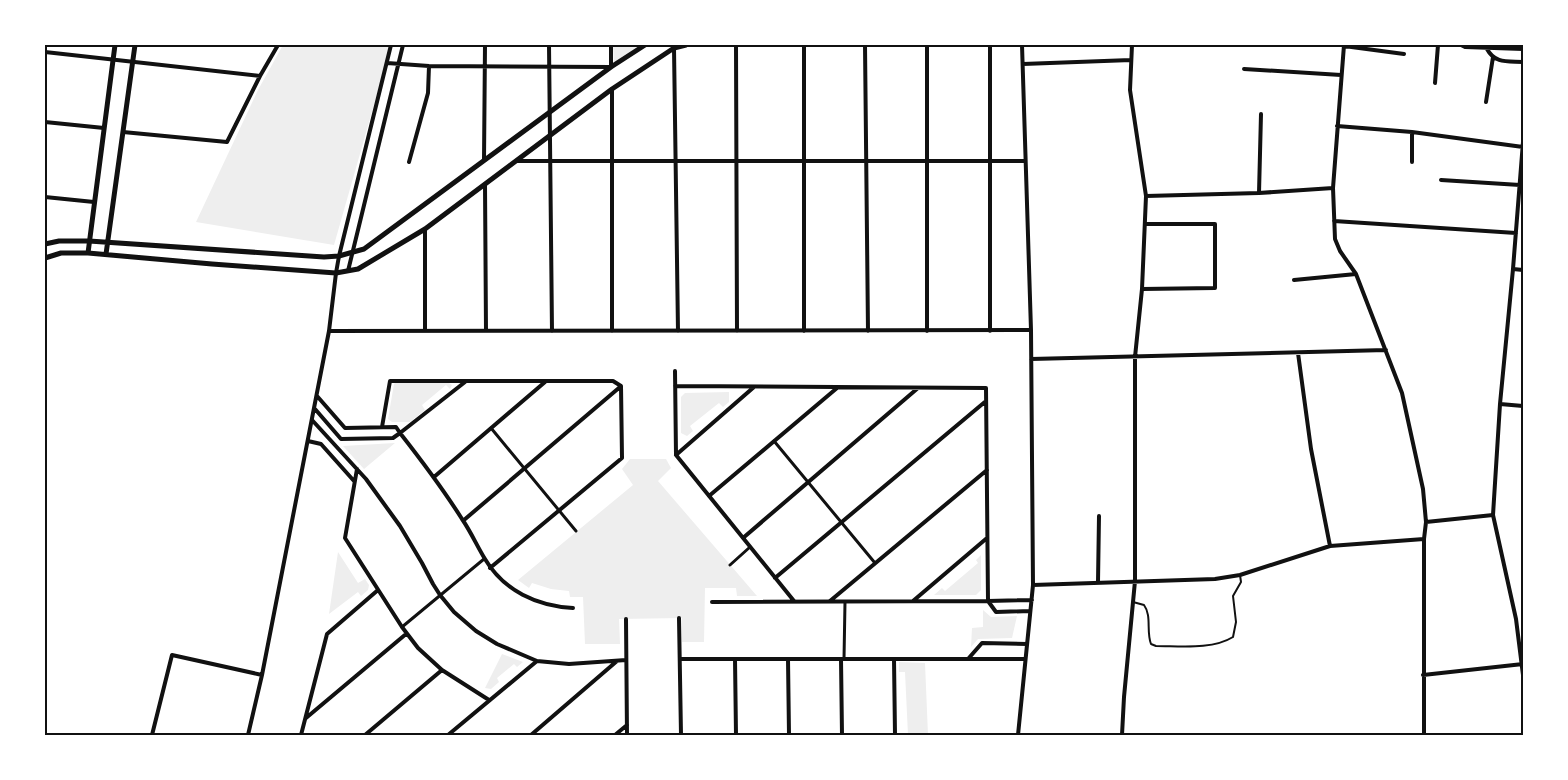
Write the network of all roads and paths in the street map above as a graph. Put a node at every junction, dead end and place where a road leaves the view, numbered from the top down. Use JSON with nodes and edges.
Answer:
{"nodes":[{"id":1,"x":115,"y":45,"type":"edge"},
{"id":2,"x":135,"y":45,"type":"edge"},
{"id":3,"x":278,"y":45,"type":"edge"},
{"id":4,"x":391,"y":45,"type":"edge"},
{"id":5,"x":403,"y":45,"type":"edge"},
{"id":6,"x":485,"y":45,"type":"edge"},
{"id":7,"x":549,"y":45,"type":"edge"},
{"id":8,"x":611,"y":45,"type":"edge"},
{"id":9,"x":645,"y":45,"type":"edge"},
{"id":10,"x":686,"y":45,"type":"edge"},
{"id":11,"x":736,"y":45,"type":"edge"},
{"id":12,"x":804,"y":45,"type":"edge"},
{"id":13,"x":865,"y":45,"type":"edge"},
{"id":14,"x":927,"y":45,"type":"edge"},
{"id":15,"x":990,"y":45,"type":"edge"},
{"id":16,"x":1022,"y":45,"type":"edge"},
{"id":17,"x":1132,"y":45,"type":"edge"},
{"id":18,"x":1344,"y":45,"type":"edge"},
{"id":19,"x":1438,"y":45,"type":"edge"},
{"id":20,"x":1464,"y":46,"type":"edge"},
{"id":21,"x":674,"y":48,"type":"junction"},
{"id":22,"x":1486,"y":49,"type":"junction"},
{"id":23,"x":1523,"y":49,"type":"edge"},
{"id":24,"x":45,"y":52,"type":"edge"},
{"id":25,"x":1404,"y":54,"type":"dead end"},
{"id":26,"x":1493,"y":57,"type":"junction"},
{"id":27,"x":113,"y":60,"type":"junction"},
{"id":28,"x":1131,"y":60,"type":"junction"},
{"id":29,"x":132,"y":62,"type":"junction"},
{"id":30,"x":1523,"y":62,"type":"edge"},
{"id":31,"x":387,"y":63,"type":"junction"},
{"id":32,"x":399,"y":64,"type":"junction"},
{"id":33,"x":1023,"y":64,"type":"junction"},
{"id":34,"x":429,"y":66,"type":"junction"},
{"id":35,"x":484,"y":66,"type":"junction"},
{"id":36,"x":611,"y":67,"type":"junction"},
{"id":37,"x":548,"y":68,"type":"junction"},
{"id":38,"x":1244,"y":69,"type":"dead end"},
{"id":39,"x":1341,"y":75,"type":"junction"},
{"id":40,"x":260,"y":76,"type":"junction"},
{"id":41,"x":1435,"y":83,"type":"dead end"},
{"id":42,"x":612,"y":89,"type":"junction"},
{"id":43,"x":1486,"y":102,"type":"dead end"},
{"id":44,"x":548,"y":114,"type":"junction"},
{"id":45,"x":1260,"y":114,"type":"dead end"},
{"id":46,"x":45,"y":122,"type":"edge"},
{"id":47,"x":1337,"y":126,"type":"junction"},
{"id":48,"x":104,"y":128,"type":"junction"},
{"id":49,"x":123,"y":132,"type":"junction"},
{"id":50,"x":1412,"y":132,"type":"junction"},
{"id":51,"x":549,"y":137,"type":"junction"},
{"id":52,"x":1523,"y":141,"type":"edge"},
{"id":53,"x":1522,"y":147,"type":"edge"},
{"id":54,"x":484,"y":160,"type":"junction"},
{"id":55,"x":611,"y":160,"type":"junction"},
{"id":56,"x":517,"y":161,"type":"junction"},
{"id":57,"x":550,"y":161,"type":"junction"},
{"id":58,"x":676,"y":161,"type":"junction"},
{"id":59,"x":737,"y":161,"type":"junction"},
{"id":60,"x":805,"y":161,"type":"junction"},
{"id":61,"x":867,"y":161,"type":"junction"},
{"id":62,"x":927,"y":161,"type":"junction"},
{"id":63,"x":990,"y":161,"type":"junction"},
{"id":64,"x":1025,"y":161,"type":"junction"},
{"id":65,"x":409,"y":162,"type":"dead end"},
{"id":66,"x":1412,"y":162,"type":"dead end"},
{"id":67,"x":1441,"y":180,"type":"dead end"},
{"id":68,"x":485,"y":183,"type":"junction"},
{"id":69,"x":1520,"y":185,"type":"junction"},
{"id":70,"x":1333,"y":188,"type":"junction"},
{"id":71,"x":1259,"y":193,"type":"junction"},
{"id":72,"x":1146,"y":196,"type":"junction"},
{"id":73,"x":45,"y":197,"type":"edge"},
{"id":74,"x":94,"y":202,"type":"junction"},
{"id":75,"x":1334,"y":221,"type":"junction"},
{"id":76,"x":1145,"y":224,"type":"junction"},
{"id":77,"x":425,"y":229,"type":"junction"},
{"id":78,"x":1516,"y":233,"type":"junction"},
{"id":79,"x":89,"y":241,"type":"junction"},
{"id":80,"x":108,"y":242,"type":"junction"},
{"id":81,"x":45,"y":244,"type":"edge"},
{"id":82,"x":352,"y":252,"type":"junction"},
{"id":83,"x":88,"y":253,"type":"junction"},
{"id":84,"x":106,"y":255,"type":"junction"},
{"id":85,"x":339,"y":256,"type":"junction"},
{"id":86,"x":45,"y":258,"type":"edge"},
{"id":87,"x":1513,"y":269,"type":"junction"},
{"id":88,"x":1523,"y":270,"type":"edge"},
{"id":89,"x":348,"y":271,"type":"junction"},
{"id":90,"x":336,"y":273,"type":"junction"},
{"id":91,"x":1356,"y":274,"type":"junction"},
{"id":92,"x":1294,"y":280,"type":"dead end"},
{"id":93,"x":1142,"y":289,"type":"junction"},
{"id":94,"x":1031,"y":330,"type":"junction"},
{"id":95,"x":329,"y":331,"type":"junction"},
{"id":96,"x":425,"y":331,"type":"junction"},
{"id":97,"x":486,"y":331,"type":"junction"},
{"id":98,"x":552,"y":331,"type":"junction"},
{"id":99,"x":612,"y":331,"type":"junction"},
{"id":100,"x":678,"y":331,"type":"junction"},
{"id":101,"x":737,"y":331,"type":"junction"},
{"id":102,"x":804,"y":331,"type":"junction"},
{"id":103,"x":868,"y":331,"type":"junction"},
{"id":104,"x":927,"y":331,"type":"junction"},
{"id":105,"x":990,"y":331,"type":"junction"},
{"id":106,"x":1386,"y":351,"type":"junction"},
{"id":107,"x":1298,"y":353,"type":"junction"},
{"id":108,"x":1135,"y":357,"type":"junction"},
{"id":109,"x":1031,"y":358,"type":"junction"},
{"id":110,"x":675,"y":371,"type":"dead end"},
{"id":111,"x":466,"y":381,"type":"junction"},
{"id":112,"x":546,"y":381,"type":"junction"},
{"id":113,"x":621,"y":386,"type":"junction"},
{"id":114,"x":675,"y":386,"type":"junction"},
{"id":115,"x":755,"y":386,"type":"junction"},
{"id":116,"x":838,"y":387,"type":"junction"},
{"id":117,"x":919,"y":387,"type":"junction"},
{"id":118,"x":317,"y":396,"type":"junction"},
{"id":119,"x":986,"y":401,"type":"junction"},
{"id":120,"x":1500,"y":404,"type":"junction"},
{"id":121,"x":1523,"y":406,"type":"edge"},
{"id":122,"x":314,"y":408,"type":"junction"},
{"id":123,"x":312,"y":420,"type":"junction"},
{"id":124,"x":382,"y":427,"type":"junction"},
{"id":125,"x":491,"y":428,"type":"junction"},
{"id":126,"x":400,"y":433,"type":"junction"},
{"id":127,"x":308,"y":441,"type":"junction"},
{"id":128,"x":774,"y":441,"type":"junction"},
{"id":129,"x":676,"y":456,"type":"junction"},
{"id":130,"x":357,"y":468,"type":"junction"},
{"id":131,"x":524,"y":469,"type":"junction"},
{"id":132,"x":987,"y":470,"type":"junction"},
{"id":133,"x":434,"y":477,"type":"junction"},
{"id":134,"x":354,"y":482,"type":"junction"},
{"id":135,"x":808,"y":482,"type":"junction"},
{"id":136,"x":709,"y":496,"type":"junction"},
{"id":137,"x":559,"y":510,"type":"junction"},
{"id":138,"x":1493,"y":515,"type":"junction"},
{"id":139,"x":1099,"y":516,"type":"dead end"},
{"id":140,"x":464,"y":520,"type":"junction"},
{"id":141,"x":841,"y":522,"type":"junction"},
{"id":142,"x":1426,"y":522,"type":"junction"},
{"id":143,"x":576,"y":531,"type":"dead end"},
{"id":144,"x":743,"y":538,"type":"junction"},
{"id":145,"x":987,"y":538,"type":"junction"},
{"id":146,"x":1424,"y":539,"type":"junction"},
{"id":147,"x":1330,"y":546,"type":"junction"},
{"id":148,"x":750,"y":547,"type":"junction"},
{"id":149,"x":484,"y":559,"type":"junction"},
{"id":150,"x":875,"y":563,"type":"junction"},
{"id":151,"x":730,"y":565,"type":"dead end"},
{"id":152,"x":490,"y":568,"type":"junction"},
{"id":153,"x":1240,"y":574,"type":"junction"},
{"id":154,"x":775,"y":578,"type":"junction"},
{"id":155,"x":1135,"y":581,"type":"junction"},
{"id":156,"x":1098,"y":582,"type":"junction"},
{"id":157,"x":1033,"y":585,"type":"junction"},
{"id":158,"x":378,"y":590,"type":"junction"},
{"id":159,"x":440,"y":595,"type":"junction"},
{"id":160,"x":1032,"y":600,"type":"junction"},
{"id":161,"x":914,"y":601,"type":"junction"},
{"id":162,"x":988,"y":601,"type":"junction"},
{"id":163,"x":712,"y":602,"type":"dead end"},
{"id":164,"x":795,"y":602,"type":"junction"},
{"id":165,"x":829,"y":602,"type":"junction"},
{"id":166,"x":845,"y":602,"type":"junction"},
{"id":167,"x":1133,"y":602,"type":"junction"},
{"id":168,"x":573,"y":608,"type":"dead end"},
{"id":169,"x":1030,"y":611,"type":"junction"},
{"id":170,"x":679,"y":618,"type":"dead end"},
{"id":171,"x":626,"y":619,"type":"dead end"},
{"id":172,"x":402,"y":627,"type":"junction"},
{"id":173,"x":406,"y":634,"type":"junction"},
{"id":174,"x":1027,"y":644,"type":"junction"},
{"id":175,"x":680,"y":659,"type":"junction"},
{"id":176,"x":735,"y":659,"type":"junction"},
{"id":177,"x":788,"y":659,"type":"junction"},
{"id":178,"x":843,"y":659,"type":"junction"},
{"id":179,"x":894,"y":659,"type":"junction"},
{"id":180,"x":968,"y":659,"type":"junction"},
{"id":181,"x":1025,"y":659,"type":"junction"},
{"id":182,"x":618,"y":660,"type":"junction"},
{"id":183,"x":626,"y":660,"type":"junction"},
{"id":184,"x":537,"y":661,"type":"junction"},
{"id":185,"x":1522,"y":664,"type":"edge"},
{"id":186,"x":442,"y":670,"type":"junction"},
{"id":187,"x":262,"y":675,"type":"junction"},
{"id":188,"x":1423,"y":675,"type":"junction"},
{"id":189,"x":1523,"y":675,"type":"edge"},
{"id":190,"x":489,"y":700,"type":"junction"},
{"id":191,"x":305,"y":719,"type":"junction"},
{"id":192,"x":627,"y":725,"type":"junction"},
{"id":193,"x":152,"y":735,"type":"edge"},
{"id":194,"x":248,"y":735,"type":"edge"},
{"id":195,"x":301,"y":735,"type":"edge"},
{"id":196,"x":365,"y":735,"type":"edge"},
{"id":197,"x":448,"y":735,"type":"edge"},
{"id":198,"x":531,"y":735,"type":"edge"},
{"id":199,"x":615,"y":735,"type":"edge"},
{"id":200,"x":627,"y":735,"type":"edge"},
{"id":201,"x":681,"y":735,"type":"edge"},
{"id":202,"x":736,"y":735,"type":"edge"},
{"id":203,"x":789,"y":735,"type":"edge"},
{"id":204,"x":843,"y":735,"type":"edge"},
{"id":205,"x":896,"y":735,"type":"edge"},
{"id":206,"x":1017,"y":735,"type":"edge"},
{"id":207,"x":1122,"y":735,"type":"edge"},
{"id":208,"x":1424,"y":735,"type":"edge"}],
"edges":[{"from":1,"to":27,"type":"street"},
{"from":2,"to":29,"type":"street"},
{"from":3,"to":40,"type":"street"},
{"from":4,"to":31,"type":"street"},
{"from":5,"to":32,"type":"street"},
{"from":6,"to":35,"type":"street"},
{"from":7,"to":37,"type":"street"},
{"from":8,"to":36,"type":"street"},
{"from":9,"to":36,"type":"street"},
{"from":10,"to":21,"type":"street"},
{"from":11,"to":59,"type":"street"},
{"from":12,"to":60,"type":"street"},
{"from":13,"to":61,"type":"street"},
{"from":14,"to":62,"type":"street"},
{"from":15,"to":63,"type":"street"},
{"from":16,"to":33,"type":"street"},
{"from":17,"to":28,"type":"street"},
{"from":18,"to":25,"type":"street"},
{"from":18,"to":39,"type":"street"},
{"from":19,"to":41,"type":"street"},
{"from":20,"to":22,"type":"street"},
{"from":21,"to":42,"type":"street"},
{"from":21,"to":58,"type":"street"},
{"from":22,"to":23,"type":"street"},
{"from":22,"to":26,"type":"street"},
{"from":24,"to":27,"type":"street"},
{"from":26,"to":30,"type":"street"},
{"from":26,"to":43,"type":"street"},
{"from":27,"to":29,"type":"street"},
{"from":27,"to":48,"type":"street"},
{"from":28,"to":33,"type":"street"},
{"from":28,"to":72,"type":"street"},
{"from":29,"to":40,"type":"street"},
{"from":29,"to":49,"type":"street"},
{"from":31,"to":32,"type":"street"},
{"from":31,"to":85,"type":"street"},
{"from":32,"to":34,"type":"street"},
{"from":32,"to":82,"type":"street"},
{"from":33,"to":64,"type":"street"},
{"from":34,"to":35,"type":"street"},
{"from":34,"to":65,"type":"street"},
{"from":35,"to":37,"type":"street"},
{"from":35,"to":54,"type":"street"},
{"from":36,"to":37,"type":"street"},
{"from":36,"to":44,"type":"street"},
{"from":37,"to":44,"type":"street"},
{"from":38,"to":39,"type":"street"},
{"from":39,"to":47,"type":"street"},
{"from":40,"to":49,"type":"street"},
{"from":42,"to":51,"type":"street"},
{"from":42,"to":55,"type":"street"},
{"from":44,"to":51,"type":"street"},
{"from":44,"to":54,"type":"street"},
{"from":45,"to":71,"type":"street"},
{"from":46,"to":48,"type":"street"},
{"from":47,"to":50,"type":"street"},
{"from":47,"to":70,"type":"street"},
{"from":48,"to":74,"type":"street"},
{"from":49,"to":80,"type":"street"},
{"from":50,"to":53,"type":"street"},
{"from":50,"to":66,"type":"street"},
{"from":51,"to":56,"type":"street"},
{"from":51,"to":57,"type":"street"},
{"from":52,"to":53,"type":"street"},
{"from":53,"to":69,"type":"street"},
{"from":54,"to":82,"type":"street"},
{"from":55,"to":57,"type":"street"},
{"from":55,"to":58,"type":"street"},
{"from":55,"to":99,"type":"street"},
{"from":56,"to":57,"type":"street"},
{"from":56,"to":68,"type":"street"},
{"from":57,"to":98,"type":"street"},
{"from":58,"to":59,"type":"street"},
{"from":58,"to":100,"type":"street"},
{"from":59,"to":60,"type":"street"},
{"from":59,"to":101,"type":"street"},
{"from":60,"to":61,"type":"street"},
{"from":60,"to":102,"type":"street"},
{"from":61,"to":62,"type":"street"},
{"from":61,"to":103,"type":"street"},
{"from":62,"to":63,"type":"street"},
{"from":62,"to":104,"type":"street"},
{"from":63,"to":64,"type":"street"},
{"from":63,"to":105,"type":"street"},
{"from":64,"to":94,"type":"street"},
{"from":67,"to":69,"type":"street"},
{"from":68,"to":77,"type":"street"},
{"from":68,"to":97,"type":"street"},
{"from":69,"to":78,"type":"street"},
{"from":70,"to":71,"type":"street"},
{"from":70,"to":75,"type":"street"},
{"from":71,"to":72,"type":"street"},
{"from":72,"to":76,"type":"street"},
{"from":73,"to":74,"type":"street"},
{"from":74,"to":79,"type":"street"},
{"from":75,"to":78,"type":"street"},
{"from":75,"to":91,"type":"street"},
{"from":76,"to":93,"type":"street"},
{"from":76,"to":93,"type":"street"},
{"from":77,"to":89,"type":"street"},
{"from":77,"to":96,"type":"street"},
{"from":78,"to":87,"type":"street"},
{"from":79,"to":80,"type":"street"},
{"from":79,"to":81,"type":"street"},
{"from":79,"to":83,"type":"street"},
{"from":80,"to":84,"type":"street"},
{"from":80,"to":85,"type":"street"},
{"from":82,"to":85,"type":"street"},
{"from":82,"to":89,"type":"street"},
{"from":83,"to":84,"type":"street"},
{"from":83,"to":86,"type":"street"},
{"from":84,"to":90,"type":"street"},
{"from":85,"to":90,"type":"street"},
{"from":87,"to":88,"type":"street"},
{"from":87,"to":120,"type":"street"},
{"from":89,"to":90,"type":"street"},
{"from":90,"to":95,"type":"street"},
{"from":91,"to":92,"type":"street"},
{"from":91,"to":106,"type":"street"},
{"from":93,"to":108,"type":"street"},
{"from":94,"to":105,"type":"street"},
{"from":94,"to":109,"type":"street"},
{"from":95,"to":96,"type":"street"},
{"from":95,"to":118,"type":"street"},
{"from":96,"to":97,"type":"street"},
{"from":97,"to":98,"type":"street"},
{"from":98,"to":99,"type":"street"},
{"from":99,"to":100,"type":"street"},
{"from":100,"to":101,"type":"street"},
{"from":101,"to":102,"type":"street"},
{"from":102,"to":103,"type":"street"},
{"from":103,"to":104,"type":"street"},
{"from":104,"to":105,"type":"street"},
{"from":106,"to":107,"type":"street"},
{"from":106,"to":142,"type":"street"},
{"from":107,"to":108,"type":"street"},
{"from":107,"to":147,"type":"street"},
{"from":108,"to":109,"type":"street"},
{"from":108,"to":155,"type":"street"},
{"from":109,"to":157,"type":"street"},
{"from":110,"to":114,"type":"street"},
{"from":111,"to":112,"type":"street"},
{"from":111,"to":124,"type":"street"},
{"from":111,"to":126,"type":"street"},
{"from":112,"to":113,"type":"street"},
{"from":112,"to":125,"type":"street"},
{"from":113,"to":131,"type":"street"},
{"from":113,"to":137,"type":"street"},
{"from":114,"to":115,"type":"street"},
{"from":114,"to":129,"type":"street"},
{"from":115,"to":116,"type":"street"},
{"from":115,"to":129,"type":"street"},
{"from":116,"to":117,"type":"street"},
{"from":116,"to":128,"type":"street"},
{"from":117,"to":119,"type":"street"},
{"from":117,"to":135,"type":"street"},
{"from":118,"to":122,"type":"street"},
{"from":118,"to":124,"type":"street"},
{"from":119,"to":132,"type":"street"},
{"from":119,"to":141,"type":"street"},
{"from":120,"to":121,"type":"street"},
{"from":120,"to":138,"type":"street"},
{"from":122,"to":123,"type":"street"},
{"from":122,"to":126,"type":"street"},
{"from":123,"to":127,"type":"street"},
{"from":123,"to":130,"type":"street"},
{"from":124,"to":126,"type":"street"},
{"from":125,"to":131,"type":"street"},
{"from":125,"to":133,"type":"street"},
{"from":126,"to":133,"type":"street"},
{"from":127,"to":134,"type":"street"},
{"from":127,"to":187,"type":"street"},
{"from":128,"to":135,"type":"street"},
{"from":128,"to":136,"type":"street"},
{"from":129,"to":136,"type":"street"},
{"from":130,"to":134,"type":"street"},
{"from":130,"to":159,"type":"street"},
{"from":131,"to":137,"type":"street"},
{"from":131,"to":140,"type":"street"},
{"from":132,"to":145,"type":"street"},
{"from":132,"to":150,"type":"street"},
{"from":133,"to":140,"type":"street"},
{"from":134,"to":158,"type":"street"},
{"from":135,"to":141,"type":"street"},
{"from":135,"to":144,"type":"street"},
{"from":136,"to":144,"type":"street"},
{"from":137,"to":143,"type":"street"},
{"from":137,"to":152,"type":"street"},
{"from":138,"to":142,"type":"street"},
{"from":138,"to":185,"type":"street"},
{"from":139,"to":156,"type":"street"},
{"from":140,"to":149,"type":"street"},
{"from":141,"to":150,"type":"street"},
{"from":141,"to":154,"type":"street"},
{"from":142,"to":146,"type":"street"},
{"from":144,"to":148,"type":"street"},
{"from":145,"to":161,"type":"street"},
{"from":145,"to":162,"type":"street"},
{"from":146,"to":147,"type":"street"},
{"from":146,"to":188,"type":"street"},
{"from":147,"to":153,"type":"street"},
{"from":148,"to":151,"type":"street"},
{"from":148,"to":154,"type":"street"},
{"from":149,"to":152,"type":"street"},
{"from":149,"to":159,"type":"street"},
{"from":150,"to":165,"type":"street"},
{"from":152,"to":168,"type":"street"},
{"from":153,"to":155,"type":"street"},
{"from":153,"to":167,"type":"lane"},
{"from":154,"to":164,"type":"street"},
{"from":155,"to":156,"type":"street"},
{"from":155,"to":167,"type":"street"},
{"from":156,"to":157,"type":"street"},
{"from":157,"to":160,"type":"street"},
{"from":158,"to":172,"type":"street"},
{"from":158,"to":191,"type":"street"},
{"from":159,"to":172,"type":"street"},
{"from":159,"to":184,"type":"street"},
{"from":160,"to":162,"type":"street"},
{"from":160,"to":169,"type":"street"},
{"from":161,"to":162,"type":"street"},
{"from":161,"to":166,"type":"street"},
{"from":162,"to":169,"type":"street"},
{"from":163,"to":164,"type":"street"},
{"from":164,"to":165,"type":"street"},
{"from":165,"to":166,"type":"street"},
{"from":166,"to":178,"type":"street"},
{"from":167,"to":207,"type":"street"},
{"from":169,"to":174,"type":"street"},
{"from":170,"to":175,"type":"street"},
{"from":171,"to":183,"type":"street"},
{"from":172,"to":173,"type":"street"},
{"from":173,"to":186,"type":"street"},
{"from":173,"to":191,"type":"street"},
{"from":174,"to":180,"type":"street"},
{"from":174,"to":181,"type":"street"},
{"from":175,"to":176,"type":"street"},
{"from":175,"to":201,"type":"street"},
{"from":176,"to":177,"type":"street"},
{"from":176,"to":202,"type":"street"},
{"from":177,"to":178,"type":"street"},
{"from":177,"to":203,"type":"street"},
{"from":178,"to":179,"type":"street"},
{"from":178,"to":204,"type":"street"},
{"from":179,"to":180,"type":"street"},
{"from":179,"to":205,"type":"street"},
{"from":180,"to":181,"type":"street"},
{"from":181,"to":206,"type":"street"},
{"from":182,"to":183,"type":"street"},
{"from":182,"to":184,"type":"street"},
{"from":182,"to":198,"type":"street"},
{"from":183,"to":192,"type":"street"},
{"from":184,"to":190,"type":"street"},
{"from":185,"to":188,"type":"street"},
{"from":185,"to":189,"type":"street"},
{"from":186,"to":190,"type":"street"},
{"from":186,"to":196,"type":"street"},
{"from":187,"to":193,"type":"street"},
{"from":187,"to":194,"type":"street"},
{"from":188,"to":208,"type":"street"},
{"from":190,"to":197,"type":"street"},
{"from":191,"to":195,"type":"street"},
{"from":192,"to":199,"type":"street"},
{"from":192,"to":200,"type":"street"}]}
